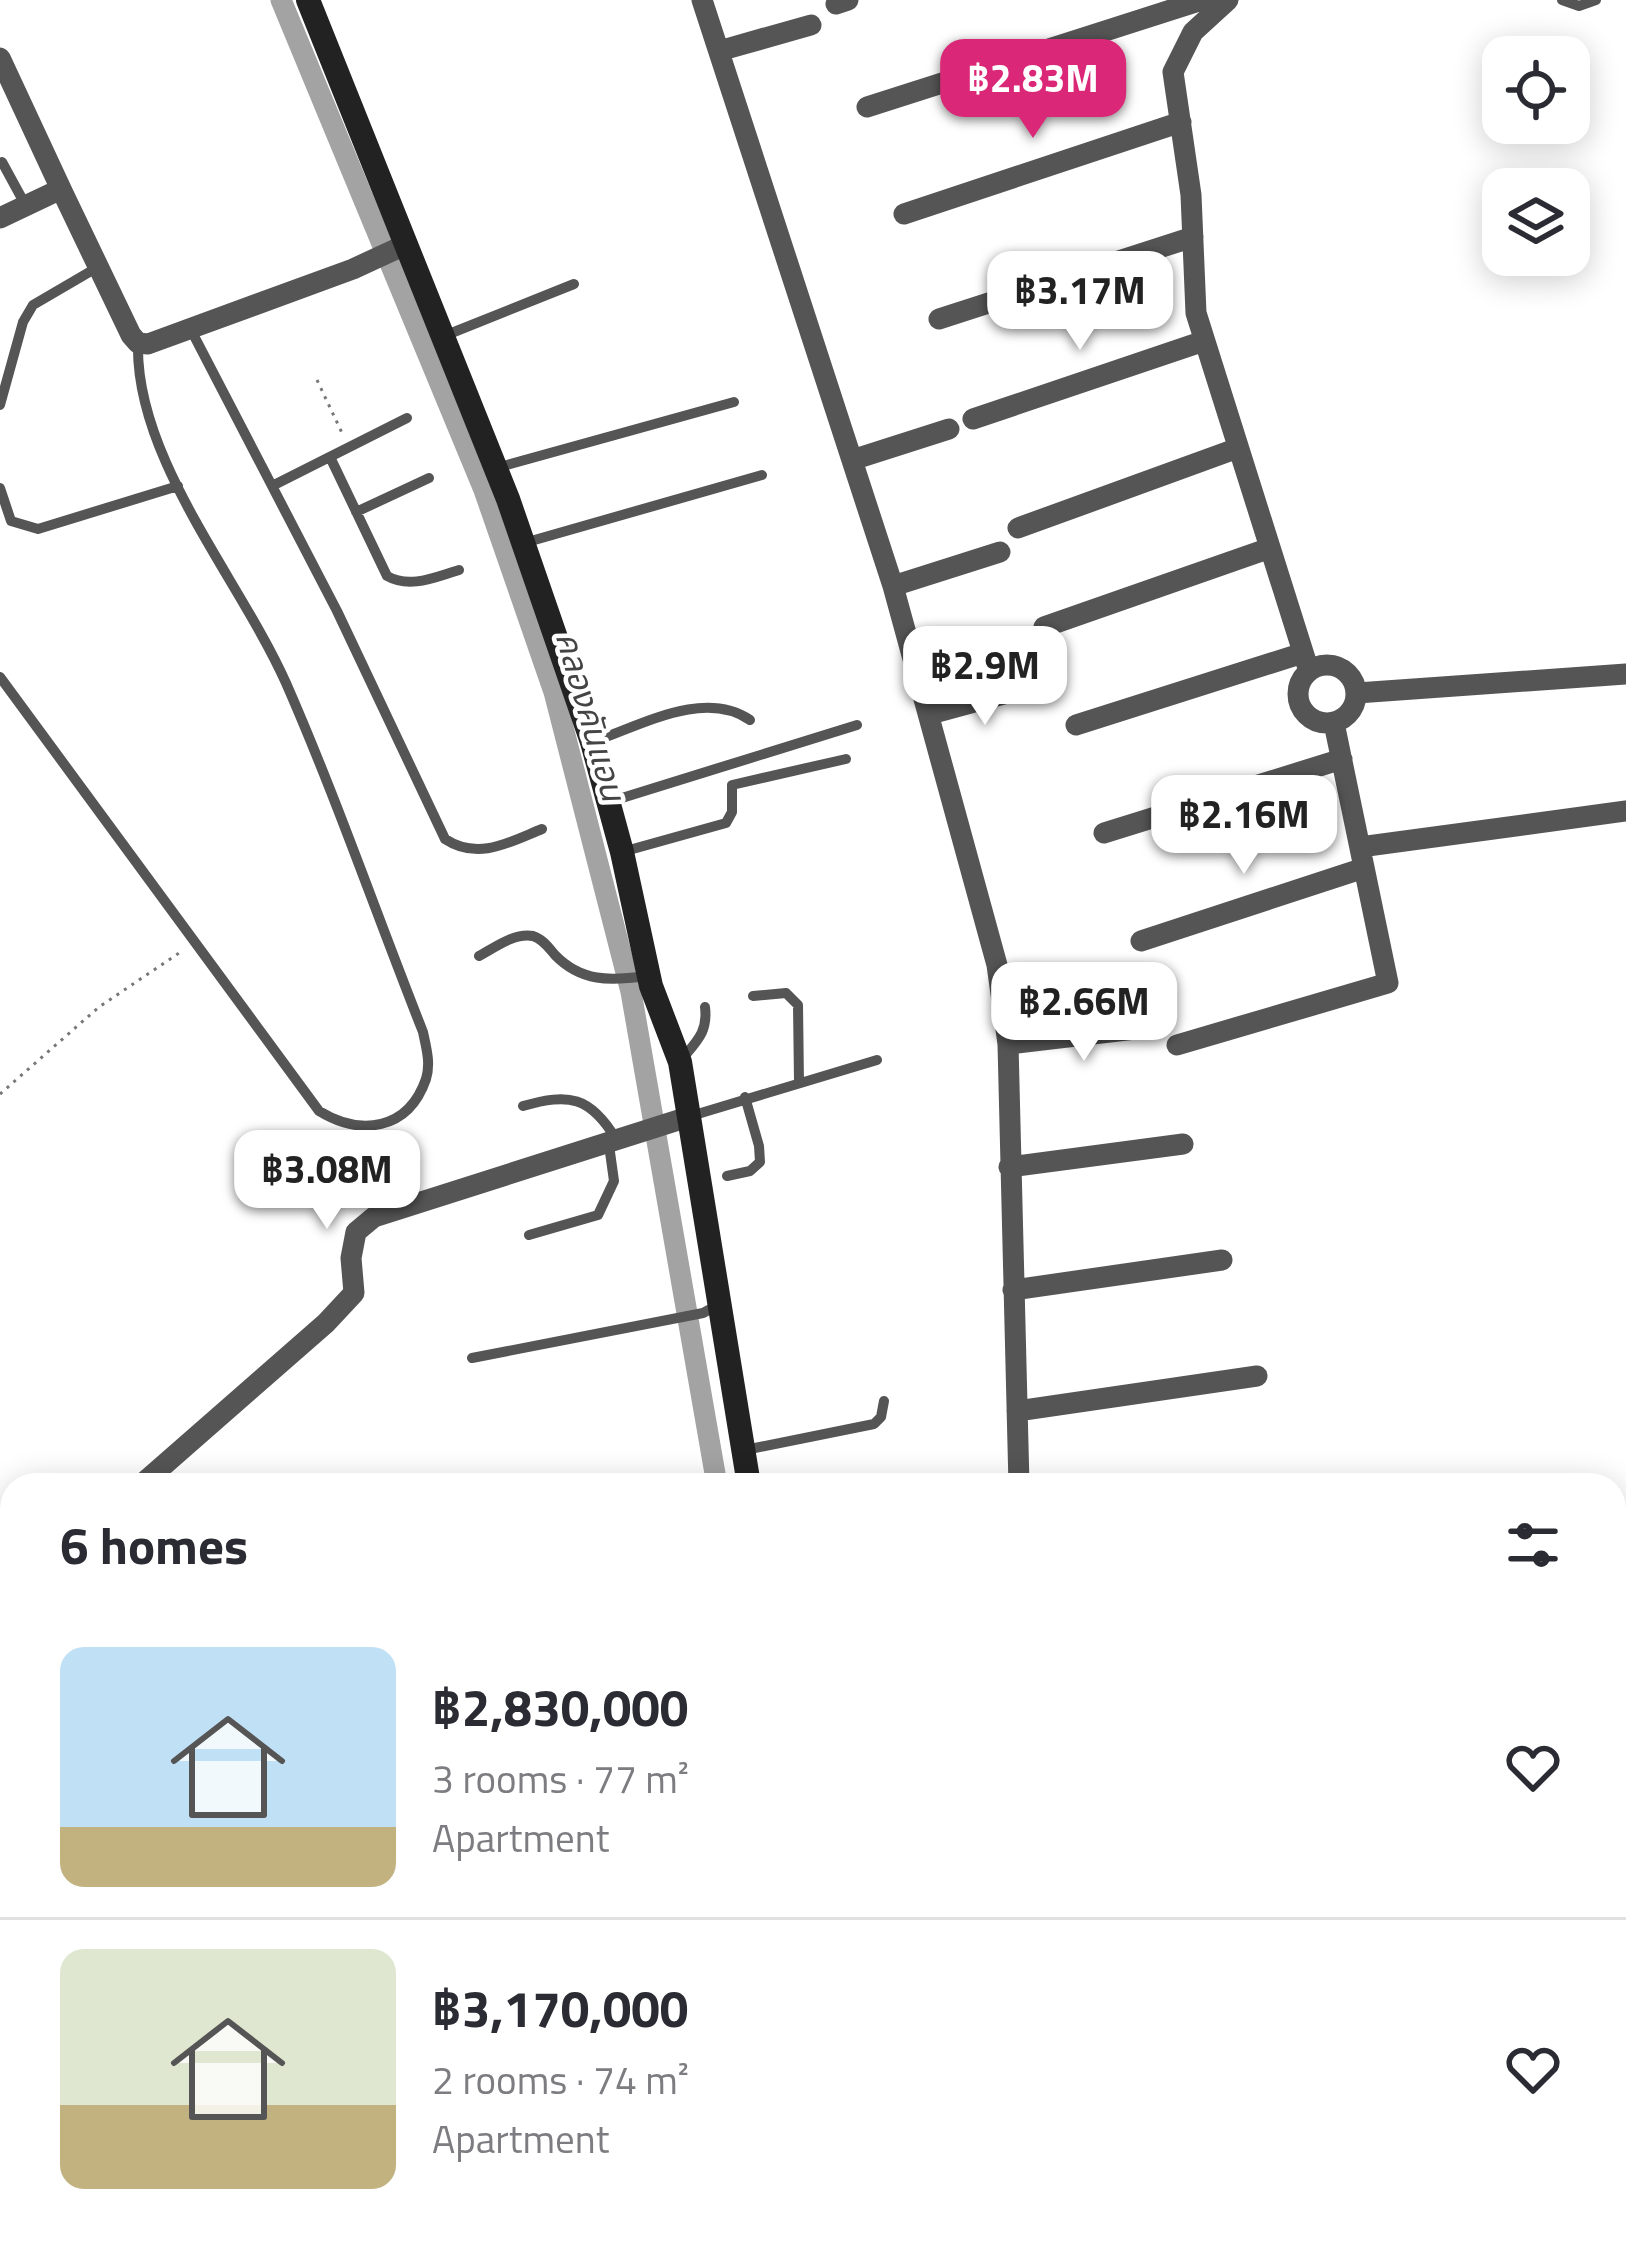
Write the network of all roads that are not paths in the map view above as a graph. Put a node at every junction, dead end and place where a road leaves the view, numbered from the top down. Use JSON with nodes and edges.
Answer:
{"nodes":[{"id":1,"x":308,"y":0,"type":"edge"},
{"id":2,"x":702,"y":0,"type":"edge"},
{"id":3,"x":1202,"y":0,"type":"edge"},
{"id":4,"x":1228,"y":0,"type":"edge"},
{"id":5,"x":1562,"y":0,"type":"edge"},
{"id":6,"x":1596,"y":0,"type":"edge"},
{"id":7,"x":811,"y":25,"type":"dead end"},
{"id":8,"x":719,"y":51,"type":"junction"},
{"id":9,"x":0,"y":58,"type":"edge"},
{"id":10,"x":867,"y":107,"type":"dead end"},
{"id":11,"x":1180,"y":122,"type":"junction"},
{"id":12,"x":2,"y":162,"type":"edge"},
{"id":13,"x":61,"y":189,"type":"junction"},
{"id":14,"x":26,"y":206,"type":"junction"},
{"id":15,"x":904,"y":214,"type":"dead end"},
{"id":16,"x":0,"y":218,"type":"edge"},
{"id":17,"x":1193,"y":237,"type":"junction"},
{"id":18,"x":401,"y":247,"type":"junction"},
{"id":19,"x":98,"y":267,"type":"junction"},
{"id":20,"x":574,"y":284,"type":"dead end"},
{"id":21,"x":939,"y":319,"type":"dead end"},
{"id":22,"x":191,"y":330,"type":"junction"},
{"id":23,"x":444,"y":336,"type":"junction"},
{"id":24,"x":1204,"y":341,"type":"junction"},
{"id":25,"x":138,"y":343,"type":"junction"},
{"id":26,"x":734,"y":402,"type":"dead end"},
{"id":27,"x":0,"y":405,"type":"edge"},
{"id":28,"x":407,"y":418,"type":"dead end"},
{"id":29,"x":973,"y":419,"type":"dead end"},
{"id":30,"x":949,"y":429,"type":"dead end"},
{"id":31,"x":1238,"y":448,"type":"junction"},
{"id":32,"x":330,"y":457,"type":"junction"},
{"id":33,"x":852,"y":460,"type":"junction"},
{"id":34,"x":496,"y":468,"type":"junction"},
{"id":35,"x":762,"y":476,"type":"dead end"},
{"id":36,"x":429,"y":478,"type":"dead end"},
{"id":37,"x":178,"y":486,"type":"junction"},
{"id":38,"x":272,"y":486,"type":"junction"},
{"id":39,"x":0,"y":488,"type":"edge"},
{"id":40,"x":356,"y":512,"type":"junction"},
{"id":41,"x":1018,"y":528,"type":"dead end"},
{"id":42,"x":524,"y":543,"type":"junction"},
{"id":43,"x":1270,"y":548,"type":"junction"},
{"id":44,"x":1000,"y":552,"type":"dead end"},
{"id":45,"x":459,"y":571,"type":"dead end"},
{"id":46,"x":893,"y":586,"type":"junction"},
{"id":47,"x":1043,"y":627,"type":"dead end"},
{"id":48,"x":1306,"y":662,"type":"junction"},
{"id":49,"x":1626,"y":674,"type":"edge"},
{"id":50,"x":0,"y":677,"type":"edge"},
{"id":51,"x":1026,"y":688,"type":"dead end"},
{"id":52,"x":1357,"y":693,"type":"junction"},
{"id":53,"x":930,"y":714,"type":"junction"},
{"id":54,"x":750,"y":720,"type":"dead end"},
{"id":55,"x":1334,"y":723,"type":"junction"},
{"id":56,"x":1076,"y":724,"type":"dead end"},
{"id":57,"x":857,"y":725,"type":"dead end"},
{"id":58,"x":592,"y":742,"type":"junction"},
{"id":59,"x":846,"y":759,"type":"dead end"},
{"id":60,"x":1342,"y":759,"type":"junction"},
{"id":61,"x":609,"y":802,"type":"junction"},
{"id":62,"x":1626,"y":811,"type":"edge"},
{"id":63,"x":542,"y":829,"type":"dead end"},
{"id":64,"x":1104,"y":833,"type":"dead end"},
{"id":65,"x":622,"y":852,"type":"junction"},
{"id":66,"x":1362,"y":857,"type":"junction"},
{"id":67,"x":1141,"y":941,"type":"dead end"},
{"id":68,"x":479,"y":956,"type":"dead end"},
{"id":69,"x":641,"y":976,"type":"junction"},
{"id":70,"x":753,"y":996,"type":"dead end"},
{"id":71,"x":705,"y":1007,"type":"dead end"},
{"id":72,"x":1152,"y":1027,"type":"dead end"},
{"id":73,"x":1008,"y":1045,"type":"junction"},
{"id":74,"x":1177,"y":1046,"type":"dead end"},
{"id":75,"x":877,"y":1060,"type":"dead end"},
{"id":76,"x":680,"y":1062,"type":"junction"},
{"id":77,"x":799,"y":1082,"type":"junction"},
{"id":78,"x":745,"y":1097,"type":"junction"},
{"id":79,"x":523,"y":1106,"type":"dead end"},
{"id":80,"x":688,"y":1117,"type":"junction"},
{"id":81,"x":618,"y":1142,"type":"junction"},
{"id":82,"x":1184,"y":1144,"type":"dead end"},
{"id":83,"x":1010,"y":1167,"type":"junction"},
{"id":84,"x":727,"y":1176,"type":"dead end"},
{"id":85,"x":529,"y":1235,"type":"dead end"},
{"id":86,"x":1222,"y":1260,"type":"dead end"},
{"id":87,"x":1013,"y":1290,"type":"junction"},
{"id":88,"x":712,"y":1308,"type":"junction"},
{"id":89,"x":472,"y":1358,"type":"dead end"},
{"id":90,"x":1256,"y":1376,"type":"dead end"},
{"id":91,"x":884,"y":1401,"type":"dead end"},
{"id":92,"x":1017,"y":1411,"type":"junction"},
{"id":93,"x":745,"y":1450,"type":"junction"},
{"id":94,"x":155,"y":1473,"type":"edge"},
{"id":95,"x":748,"y":1473,"type":"edge"},
{"id":96,"x":1019,"y":1473,"type":"edge"}],
"edges":[{"from":1,"to":18,"type":"street"},
{"from":2,"to":8,"type":"street"},
{"from":3,"to":10,"type":"street"},
{"from":4,"to":11,"type":"street"},
{"from":5,"to":6,"type":"lane"},
{"from":7,"to":8,"type":"street"},
{"from":8,"to":33,"type":"street"},
{"from":9,"to":13,"type":"street"},
{"from":11,"to":15,"type":"street"},
{"from":11,"to":17,"type":"street"},
{"from":12,"to":14,"type":"lane"},
{"from":13,"to":14,"type":"street"},
{"from":13,"to":19,"type":"street"},
{"from":14,"to":16,"type":"street"},
{"from":17,"to":21,"type":"street"},
{"from":17,"to":24,"type":"street"},
{"from":18,"to":22,"type":"street"},
{"from":18,"to":23,"type":"street"},
{"from":19,"to":25,"type":"street"},
{"from":19,"to":27,"type":"lane"},
{"from":20,"to":23,"type":"lane"},
{"from":22,"to":25,"type":"street"},
{"from":22,"to":38,"type":"lane"},
{"from":23,"to":34,"type":"street"},
{"from":24,"to":29,"type":"street"},
{"from":24,"to":31,"type":"street"},
{"from":25,"to":37,"type":"lane"},
{"from":26,"to":34,"type":"lane"},
{"from":28,"to":32,"type":"lane"},
{"from":30,"to":33,"type":"street"},
{"from":31,"to":41,"type":"street"},
{"from":31,"to":43,"type":"street"},
{"from":32,"to":38,"type":"lane"},
{"from":32,"to":40,"type":"lane"},
{"from":33,"to":46,"type":"street"},
{"from":34,"to":42,"type":"street"},
{"from":35,"to":42,"type":"lane"},
{"from":36,"to":40,"type":"lane"},
{"from":37,"to":39,"type":"lane"},
{"from":37,"to":50,"type":"lane"},
{"from":38,"to":63,"type":"lane"},
{"from":40,"to":45,"type":"lane"},
{"from":42,"to":58,"type":"street"},
{"from":43,"to":47,"type":"street"},
{"from":43,"to":48,"type":"street"},
{"from":44,"to":46,"type":"street"},
{"from":46,"to":53,"type":"street"},
{"from":48,"to":52,"type":"street"},
{"from":48,"to":55,"type":"street"},
{"from":48,"to":56,"type":"street"},
{"from":49,"to":52,"type":"street"},
{"from":51,"to":53,"type":"street"},
{"from":52,"to":55,"type":"street"},
{"from":53,"to":73,"type":"street"},
{"from":54,"to":58,"type":"lane"},
{"from":55,"to":60,"type":"street"},
{"from":57,"to":61,"type":"lane"},
{"from":58,"to":61,"type":"street"},
{"from":59,"to":65,"type":"lane"},
{"from":60,"to":64,"type":"street"},
{"from":60,"to":66,"type":"street"},
{"from":61,"to":65,"type":"street"},
{"from":62,"to":66,"type":"street"},
{"from":65,"to":69,"type":"street"},
{"from":66,"to":67,"type":"street"},
{"from":66,"to":74,"type":"street"},
{"from":68,"to":69,"type":"lane"},
{"from":69,"to":76,"type":"street"},
{"from":70,"to":77,"type":"lane"},
{"from":71,"to":76,"type":"lane"},
{"from":72,"to":73,"type":"street"},
{"from":73,"to":83,"type":"street"},
{"from":75,"to":77,"type":"lane"},
{"from":76,"to":80,"type":"street"},
{"from":77,"to":78,"type":"lane"},
{"from":78,"to":80,"type":"lane"},
{"from":78,"to":84,"type":"lane"},
{"from":79,"to":81,"type":"lane"},
{"from":80,"to":81,"type":"street"},
{"from":80,"to":88,"type":"street"},
{"from":81,"to":85,"type":"lane"},
{"from":81,"to":94,"type":"street"},
{"from":82,"to":83,"type":"street"},
{"from":83,"to":87,"type":"street"},
{"from":86,"to":87,"type":"street"},
{"from":87,"to":92,"type":"street"},
{"from":88,"to":89,"type":"lane"},
{"from":88,"to":93,"type":"street"},
{"from":90,"to":92,"type":"street"},
{"from":91,"to":93,"type":"lane"},
{"from":92,"to":96,"type":"street"},
{"from":93,"to":95,"type":"street"}]}
